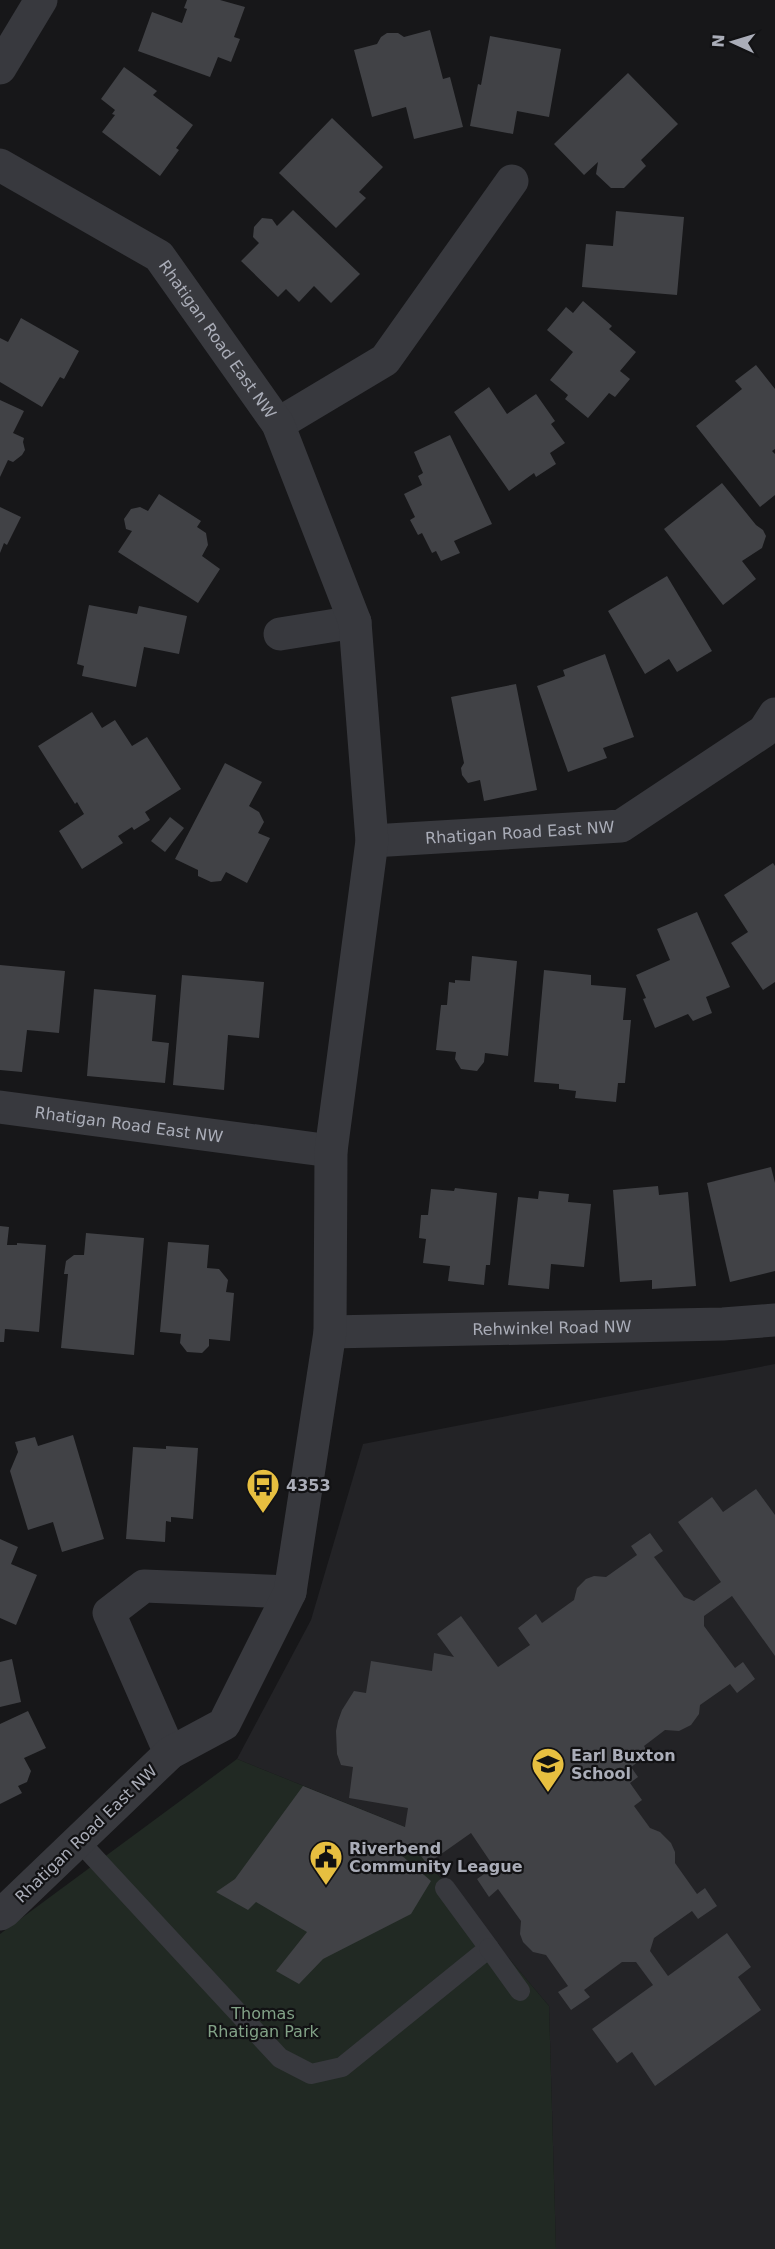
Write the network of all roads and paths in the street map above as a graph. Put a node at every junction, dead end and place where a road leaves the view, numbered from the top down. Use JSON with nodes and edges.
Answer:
{"nodes":[{"id":1,"x":41,"y":0,"type":"edge"},
{"id":2,"x":0,"y":68,"type":"edge"},
{"id":3,"x":0,"y":165,"type":"edge"},
{"id":4,"x":512,"y":181,"type":"dead end"},
{"id":5,"x":278,"y":424,"type":"junction"},
{"id":6,"x":355,"y":622,"type":"junction"},
{"id":7,"x":280,"y":634,"type":"dead end"},
{"id":8,"x":775,"y":714,"type":"edge"},
{"id":9,"x":372,"y":841,"type":"junction"},
{"id":10,"x":0,"y":1107,"type":"edge"},
{"id":11,"x":331,"y":1152,"type":"junction"},
{"id":12,"x":775,"y":1320,"type":"edge"},
{"id":13,"x":330,"y":1332,"type":"junction"},
{"id":14,"x":290,"y":1592,"type":"junction"},
{"id":15,"x":170,"y":1753,"type":"junction"},
{"id":16,"x":79,"y":1840,"type":"junction"},
{"id":17,"x":445,"y":1888,"type":"dead end"},
{"id":18,"x":0,"y":1914,"type":"edge"},
{"id":19,"x":489,"y":1948,"type":"junction"},
{"id":20,"x":520,"y":1990,"type":"dead end"}],
"edges":[{"from":1,"to":2,"type":"street"},
{"from":3,"to":5,"type":"street","name":"Rhatigan Road East NW"},
{"from":4,"to":5,"type":"street","name":"Rhatigan Road East NW"},
{"from":5,"to":6,"type":"street","name":"Rhatigan Road East NW"},
{"from":6,"to":7,"type":"street"},
{"from":6,"to":9,"type":"street","name":"Rhatigan Road East NW"},
{"from":8,"to":9,"type":"street","name":"Rhatigan Road East NW"},
{"from":9,"to":11,"type":"street","name":"Rhatigan Road East NW"},
{"from":10,"to":11,"type":"street","name":"Rhatigan Road East NW"},
{"from":11,"to":13,"type":"street","name":"Rhatigan Road East NW"},
{"from":12,"to":13,"type":"street","name":"Rehwinkel Road NW"},
{"from":13,"to":14,"type":"street","name":"Rhatigan Road East NW"},
{"from":14,"to":15,"type":"street","name":"Rhatigan Road East NW"},
{"from":14,"to":15,"type":"street","name":"Rhatigan Road East NW"},
{"from":15,"to":16,"type":"street","name":"Rhatigan Road East NW"},
{"from":16,"to":18,"type":"street","name":"Rhatigan Road East NW"},
{"from":16,"to":19,"type":"lane"},
{"from":17,"to":19,"type":"lane"},
{"from":19,"to":20,"type":"lane"}]}
